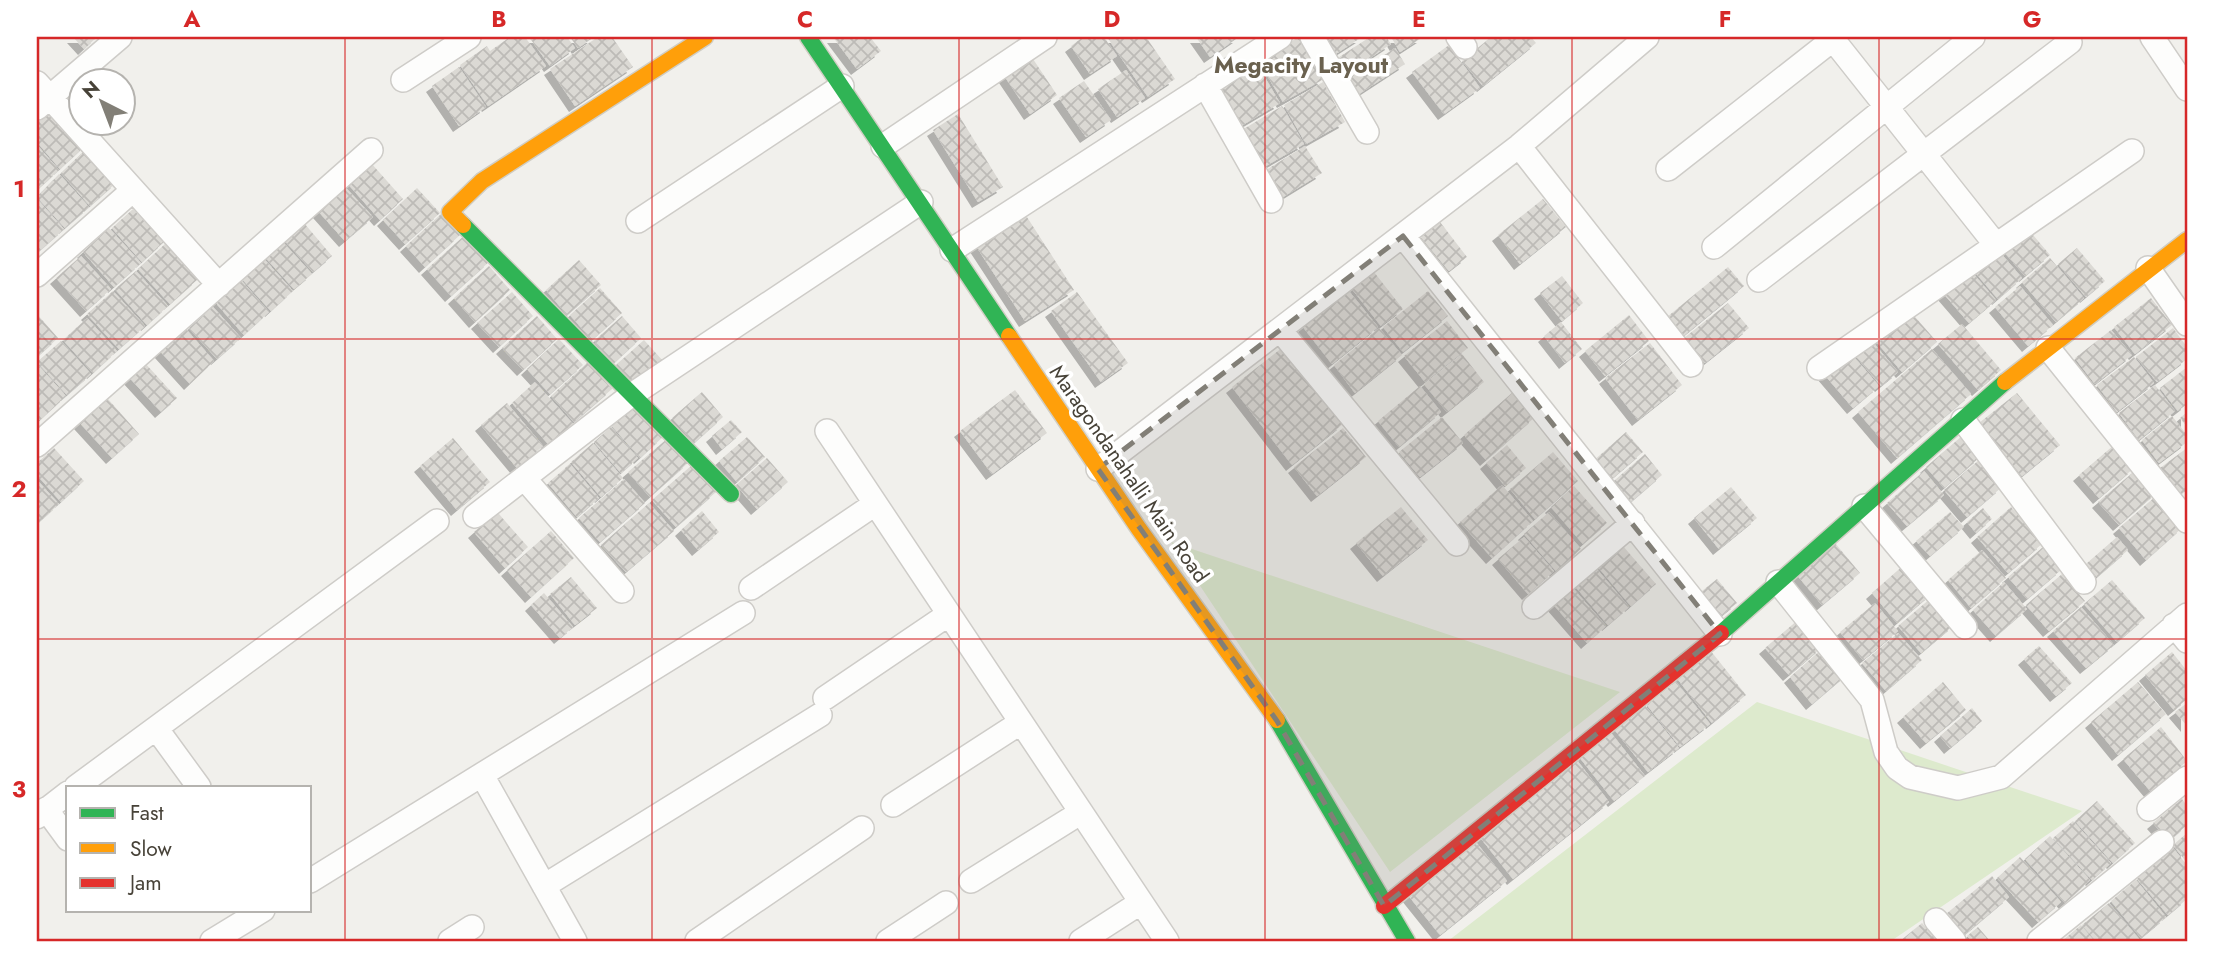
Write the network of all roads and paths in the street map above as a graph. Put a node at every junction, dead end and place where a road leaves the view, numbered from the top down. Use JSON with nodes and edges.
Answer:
{"nodes":[{"id":1,"x":120,"y":37,"type":"edge"},
{"id":2,"x":469,"y":37,"type":"edge"},
{"id":3,"x":705,"y":37,"type":"edge"},
{"id":4,"x":808,"y":37,"type":"edge"},
{"id":5,"x":1045,"y":37,"type":"edge"},
{"id":6,"x":1280,"y":37,"type":"edge"},
{"id":7,"x":1312,"y":37,"type":"edge"},
{"id":8,"x":1647,"y":37,"type":"edge"},
{"id":9,"x":1973,"y":37,"type":"edge"},
{"id":10,"x":2152,"y":37,"type":"edge"},
{"id":11,"x":1833,"y":38,"type":"edge"},
{"id":12,"x":2070,"y":42,"type":"dead end"},
{"id":13,"x":403,"y":80,"type":"dead end"},
{"id":14,"x":2185,"y":82,"type":"edge"},
{"id":15,"x":1205,"y":85,"type":"junction"},
{"id":16,"x":842,"y":86,"type":"junction"},
{"id":17,"x":41,"y":96,"type":"edge"},
{"id":18,"x":1886,"y":108,"type":"junction"},
{"id":19,"x":1367,"y":132,"type":"dead end"},
{"id":20,"x":883,"y":146,"type":"junction"},
{"id":21,"x":1519,"y":146,"type":"junction"},
{"id":22,"x":371,"y":149,"type":"dead end"},
{"id":23,"x":2132,"y":151,"type":"dead end"},
{"id":24,"x":1924,"y":154,"type":"junction"},
{"id":25,"x":1668,"y":169,"type":"dead end"},
{"id":26,"x":133,"y":190,"type":"junction"},
{"id":27,"x":1271,"y":201,"type":"dead end"},
{"id":28,"x":921,"y":202,"type":"junction"},
{"id":29,"x":638,"y":221,"type":"dead end"},
{"id":30,"x":1403,"y":236,"type":"junction"},
{"id":31,"x":2187,"y":240,"type":"edge"},
{"id":32,"x":1996,"y":245,"type":"junction"},
{"id":33,"x":1714,"y":247,"type":"dead end"},
{"id":34,"x":952,"y":250,"type":"junction"},
{"id":35,"x":2148,"y":268,"type":"junction"},
{"id":36,"x":37,"y":275,"type":"edge"},
{"id":37,"x":1759,"y":281,"type":"dead end"},
{"id":38,"x":219,"y":285,"type":"junction"},
{"id":39,"x":2187,"y":324,"type":"edge"},
{"id":40,"x":1280,"y":330,"type":"junction"},
{"id":41,"x":2048,"y":348,"type":"junction"},
{"id":42,"x":1691,"y":365,"type":"dead end"},
{"id":43,"x":1819,"y":368,"type":"dead end"},
{"id":44,"x":630,"y":396,"type":"junction"},
{"id":45,"x":1963,"y":421,"type":"junction"},
{"id":46,"x":827,"y":430,"type":"dead end"},
{"id":47,"x":37,"y":444,"type":"edge"},
{"id":48,"x":1098,"y":469,"type":"junction"},
{"id":49,"x":524,"y":478,"type":"junction"},
{"id":50,"x":731,"y":494,"type":"dead end"},
{"id":51,"x":875,"y":503,"type":"junction"},
{"id":52,"x":1864,"y":506,"type":"junction"},
{"id":53,"x":475,"y":516,"type":"dead end"},
{"id":54,"x":437,"y":521,"type":"dead end"},
{"id":55,"x":2187,"y":521,"type":"edge"},
{"id":56,"x":1633,"y":523,"type":"junction"},
{"id":57,"x":1457,"y":544,"type":"dead end"},
{"id":58,"x":1778,"y":582,"type":"junction"},
{"id":59,"x":2084,"y":582,"type":"dead end"},
{"id":60,"x":751,"y":588,"type":"dead end"},
{"id":61,"x":622,"y":591,"type":"dead end"},
{"id":62,"x":1534,"y":607,"type":"dead end"},
{"id":63,"x":743,"y":613,"type":"dead end"},
{"id":64,"x":949,"y":614,"type":"junction"},
{"id":65,"x":1965,"y":627,"type":"dead end"},
{"id":66,"x":2183,"y":627,"type":"edge"},
{"id":67,"x":1720,"y":634,"type":"junction"},
{"id":68,"x":1020,"y":723,"type":"junction"},
{"id":69,"x":156,"y":728,"type":"junction"},
{"id":70,"x":482,"y":775,"type":"junction"},
{"id":71,"x":2187,"y":778,"type":"edge"},
{"id":72,"x":77,"y":786,"type":"edge"},
{"id":73,"x":198,"y":786,"type":"edge"},
{"id":74,"x":66,"y":795,"type":"edge"},
{"id":75,"x":893,"y":805,"type":"dead end"},
{"id":76,"x":2149,"y":809,"type":"dead end"},
{"id":77,"x":42,"y":813,"type":"edge"},
{"id":78,"x":1080,"y":813,"type":"junction"},
{"id":79,"x":862,"y":828,"type":"dead end"},
{"id":80,"x":66,"y":837,"type":"edge"},
{"id":81,"x":2162,"y":842,"type":"dead end"},
{"id":82,"x":312,"y":880,"type":"edge"},
{"id":83,"x":971,"y":881,"type":"dead end"},
{"id":84,"x":544,"y":886,"type":"junction"},
{"id":85,"x":946,"y":903,"type":"dead end"},
{"id":86,"x":1140,"y":904,"type":"junction"},
{"id":87,"x":1384,"y":906,"type":"junction"},
{"id":88,"x":260,"y":912,"type":"edge"},
{"id":89,"x":1936,"y":920,"type":"dead end"},
{"id":90,"x":472,"y":927,"type":"dead end"},
{"id":91,"x":212,"y":941,"type":"edge"},
{"id":92,"x":450,"y":941,"type":"edge"},
{"id":93,"x":575,"y":941,"type":"edge"},
{"id":94,"x":697,"y":941,"type":"edge"},
{"id":95,"x":888,"y":941,"type":"edge"},
{"id":96,"x":1081,"y":941,"type":"edge"},
{"id":97,"x":1167,"y":941,"type":"edge"},
{"id":98,"x":1407,"y":941,"type":"edge"},
{"id":99,"x":1954,"y":941,"type":"edge"},
{"id":100,"x":2039,"y":941,"type":"edge"}],
"edges":[{"from":1,"to":17,"type":"street"},
{"from":2,"to":13,"type":"street"},
{"from":3,"to":44,"type":"street"},
{"from":4,"to":16,"type":"street","name":"Maragondanahalli Main Road"},
{"from":5,"to":20,"type":"street"},
{"from":6,"to":15,"type":"street"},
{"from":7,"to":19,"type":"street"},
{"from":8,"to":21,"type":"street"},
{"from":9,"to":18,"type":"street"},
{"from":10,"to":14,"type":"street"},
{"from":11,"to":18,"type":"street"},
{"from":11,"to":25,"type":"street"},
{"from":12,"to":24,"type":"street"},
{"from":15,"to":27,"type":"street"},
{"from":15,"to":34,"type":"street"},
{"from":16,"to":20,"type":"street","name":"Maragondanahalli Main Road"},
{"from":16,"to":29,"type":"street"},
{"from":17,"to":26,"type":"street"},
{"from":18,"to":24,"type":"street"},
{"from":18,"to":33,"type":"street"},
{"from":20,"to":28,"type":"street","name":"Maragondanahalli Main Road"},
{"from":21,"to":30,"type":"street"},
{"from":21,"to":42,"type":"street"},
{"from":22,"to":38,"type":"street"},
{"from":23,"to":32,"type":"street"},
{"from":24,"to":32,"type":"street"},
{"from":24,"to":37,"type":"street"},
{"from":26,"to":36,"type":"street"},
{"from":26,"to":38,"type":"street"},
{"from":28,"to":34,"type":"street","name":"Maragondanahalli Main Road"},
{"from":28,"to":44,"type":"street"},
{"from":30,"to":40,"type":"street"},
{"from":30,"to":56,"type":"street"},
{"from":31,"to":35,"type":"street"},
{"from":32,"to":43,"type":"street"},
{"from":34,"to":48,"type":"street","name":"Maragondanahalli Main Road"},
{"from":35,"to":39,"type":"street"},
{"from":35,"to":41,"type":"street"},
{"from":38,"to":47,"type":"street"},
{"from":40,"to":48,"type":"street"},
{"from":40,"to":57,"type":"street"},
{"from":41,"to":45,"type":"street"},
{"from":41,"to":55,"type":"street"},
{"from":44,"to":49,"type":"street"},
{"from":44,"to":50,"type":"street"},
{"from":45,"to":52,"type":"street"},
{"from":45,"to":59,"type":"street"},
{"from":46,"to":51,"type":"street"},
{"from":48,"to":87,"type":"street","name":"Maragondanahalli Main Road"},
{"from":49,"to":53,"type":"street"},
{"from":49,"to":61,"type":"street"},
{"from":51,"to":60,"type":"street"},
{"from":51,"to":64,"type":"street"},
{"from":52,"to":58,"type":"street"},
{"from":52,"to":65,"type":"street"},
{"from":54,"to":69,"type":"street"},
{"from":56,"to":62,"type":"street"},
{"from":56,"to":67,"type":"street"},
{"from":58,"to":66,"type":"street"},
{"from":58,"to":67,"type":"street"},
{"from":63,"to":70,"type":"street"},
{"from":64,"to":68,"type":"street"},
{"from":64,"to":84,"type":"street"},
{"from":67,"to":87,"type":"street"},
{"from":68,"to":75,"type":"street"},
{"from":68,"to":78,"type":"street"},
{"from":69,"to":72,"type":"street"},
{"from":69,"to":73,"type":"street"},
{"from":70,"to":82,"type":"street"},
{"from":70,"to":84,"type":"street"},
{"from":71,"to":76,"type":"street"},
{"from":74,"to":77,"type":"street"},
{"from":77,"to":80,"type":"street"},
{"from":78,"to":83,"type":"street"},
{"from":78,"to":86,"type":"street"},
{"from":79,"to":94,"type":"street"},
{"from":81,"to":100,"type":"street"},
{"from":84,"to":93,"type":"street"},
{"from":85,"to":95,"type":"street"},
{"from":86,"to":96,"type":"street"},
{"from":86,"to":97,"type":"street"},
{"from":87,"to":98,"type":"street","name":"Maragondanahalli Main Road"},
{"from":88,"to":91,"type":"street"},
{"from":89,"to":99,"type":"street"},
{"from":90,"to":92,"type":"street"}]}
